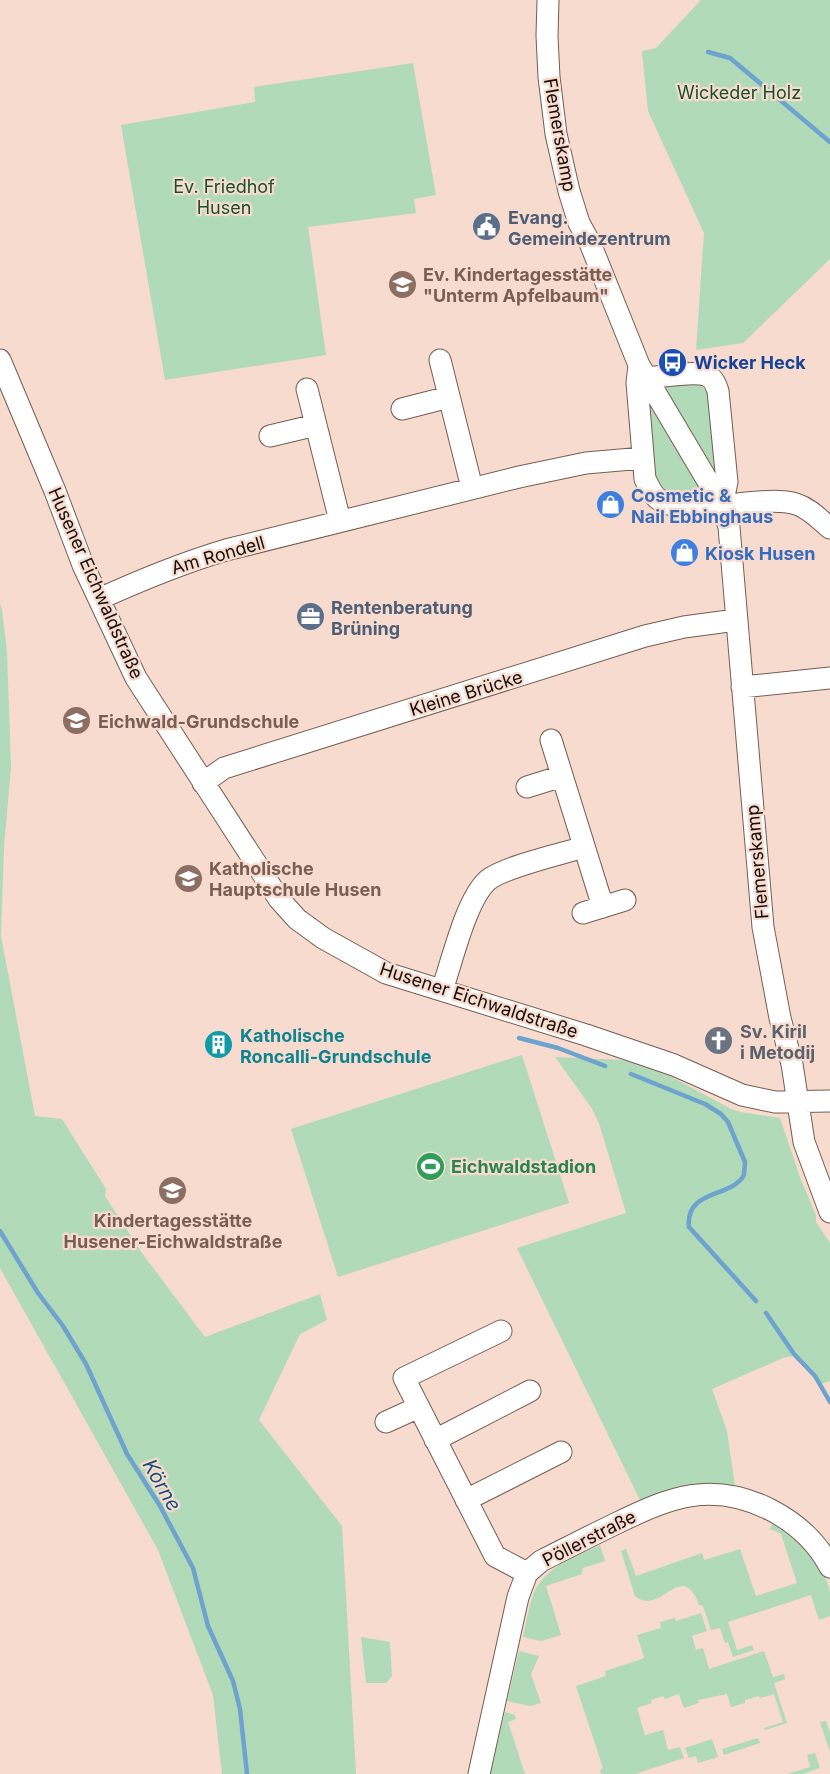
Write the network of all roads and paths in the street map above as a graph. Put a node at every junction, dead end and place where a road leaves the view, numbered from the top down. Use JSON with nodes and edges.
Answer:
{"nodes":[{"id":1,"x":548,"y":0,"type":"edge"},
{"id":2,"x":0,"y":360,"type":"edge"},
{"id":3,"x":440,"y":360,"type":"dead end"},
{"id":4,"x":643,"y":372,"type":"junction"},
{"id":5,"x":307,"y":389,"type":"dead end"},
{"id":6,"x":449,"y":397,"type":"junction"},
{"id":7,"x":402,"y":409,"type":"dead end"},
{"id":8,"x":316,"y":425,"type":"junction"},
{"id":9,"x":270,"y":436,"type":"dead end"},
{"id":10,"x":643,"y":458,"type":"junction"},
{"id":11,"x":472,"y":488,"type":"junction"},
{"id":12,"x":722,"y":505,"type":"junction"},
{"id":13,"x":340,"y":521,"type":"junction"},
{"id":14,"x":830,"y":528,"type":"edge"},
{"id":15,"x":99,"y":599,"type":"junction"},
{"id":16,"x":736,"y":620,"type":"junction"},
{"id":17,"x":830,"y":678,"type":"edge"},
{"id":18,"x":742,"y":687,"type":"junction"},
{"id":19,"x":551,"y":740,"type":"dead end"},
{"id":20,"x":562,"y":776,"type":"junction"},
{"id":21,"x":203,"y":783,"type":"junction"},
{"id":22,"x":527,"y":787,"type":"dead end"},
{"id":23,"x":584,"y":847,"type":"junction"},
{"id":24,"x":625,"y":900,"type":"dead end"},
{"id":25,"x":442,"y":990,"type":"junction"},
{"id":26,"x":830,"y":1101,"type":"edge"},
{"id":27,"x":797,"y":1102,"type":"junction"},
{"id":28,"x":830,"y":1212,"type":"edge"},
{"id":29,"x":501,"y":1331,"type":"dead end"},
{"id":30,"x":530,"y":1391,"type":"dead end"},
{"id":31,"x":419,"y":1407,"type":"junction"},
{"id":32,"x":386,"y":1422,"type":"dead end"},
{"id":33,"x":435,"y":1440,"type":"junction"},
{"id":34,"x":561,"y":1452,"type":"dead end"},
{"id":35,"x":465,"y":1500,"type":"junction"},
{"id":36,"x":830,"y":1567,"type":"edge"},
{"id":37,"x":527,"y":1573,"type":"junction"},
{"id":38,"x":479,"y":1774,"type":"edge"}],
"edges":[{"from":1,"to":4,"type":"street","name":"Flemerskamp"},
{"from":2,"to":15,"type":"street","name":"Husener Eichwaldstraße"},
{"from":3,"to":6,"type":"street"},
{"from":4,"to":10,"type":"street","name":"Flemerskamp"},
{"from":4,"to":12,"type":"street","name":"Flemerskamp"},
{"from":4,"to":12,"type":"street","name":"Flemerskamp"},
{"from":5,"to":8,"type":"street"},
{"from":6,"to":7,"type":"street"},
{"from":6,"to":11,"type":"street"},
{"from":8,"to":9,"type":"street"},
{"from":8,"to":13,"type":"street"},
{"from":10,"to":11,"type":"street","name":"Am Rondell"},
{"from":10,"to":12,"type":"street","name":"Flemerskamp"},
{"from":11,"to":13,"type":"street","name":"Am Rondell"},
{"from":12,"to":14,"type":"street"},
{"from":12,"to":16,"type":"street","name":"Flemerskamp"},
{"from":13,"to":15,"type":"street","name":"Am Rondell"},
{"from":15,"to":21,"type":"street","name":"Husener Eichwaldstraße"},
{"from":16,"to":18,"type":"street","name":"Flemerskamp"},
{"from":16,"to":21,"type":"street","name":"Kleine Brücke"},
{"from":17,"to":18,"type":"street"},
{"from":18,"to":27,"type":"street","name":"Flemerskamp"},
{"from":19,"to":20,"type":"street"},
{"from":20,"to":22,"type":"street"},
{"from":20,"to":23,"type":"street"},
{"from":21,"to":25,"type":"street","name":"Husener Eichwaldstraße"},
{"from":23,"to":24,"type":"street"},
{"from":23,"to":25,"type":"street"},
{"from":25,"to":27,"type":"street","name":"Husener Eichwaldstraße"},
{"from":26,"to":27,"type":"street","name":"Husener Eichwaldstraße"},
{"from":27,"to":28,"type":"street","name":"Flemerskamp"},
{"from":29,"to":31,"type":"street"},
{"from":30,"to":33,"type":"street"},
{"from":31,"to":32,"type":"street"},
{"from":31,"to":33,"type":"street"},
{"from":33,"to":35,"type":"street"},
{"from":34,"to":35,"type":"street"},
{"from":35,"to":37,"type":"street"},
{"from":36,"to":37,"type":"street","name":"Pöllerstraße"},
{"from":37,"to":38,"type":"street","name":"Pöllerstraße"}]}
